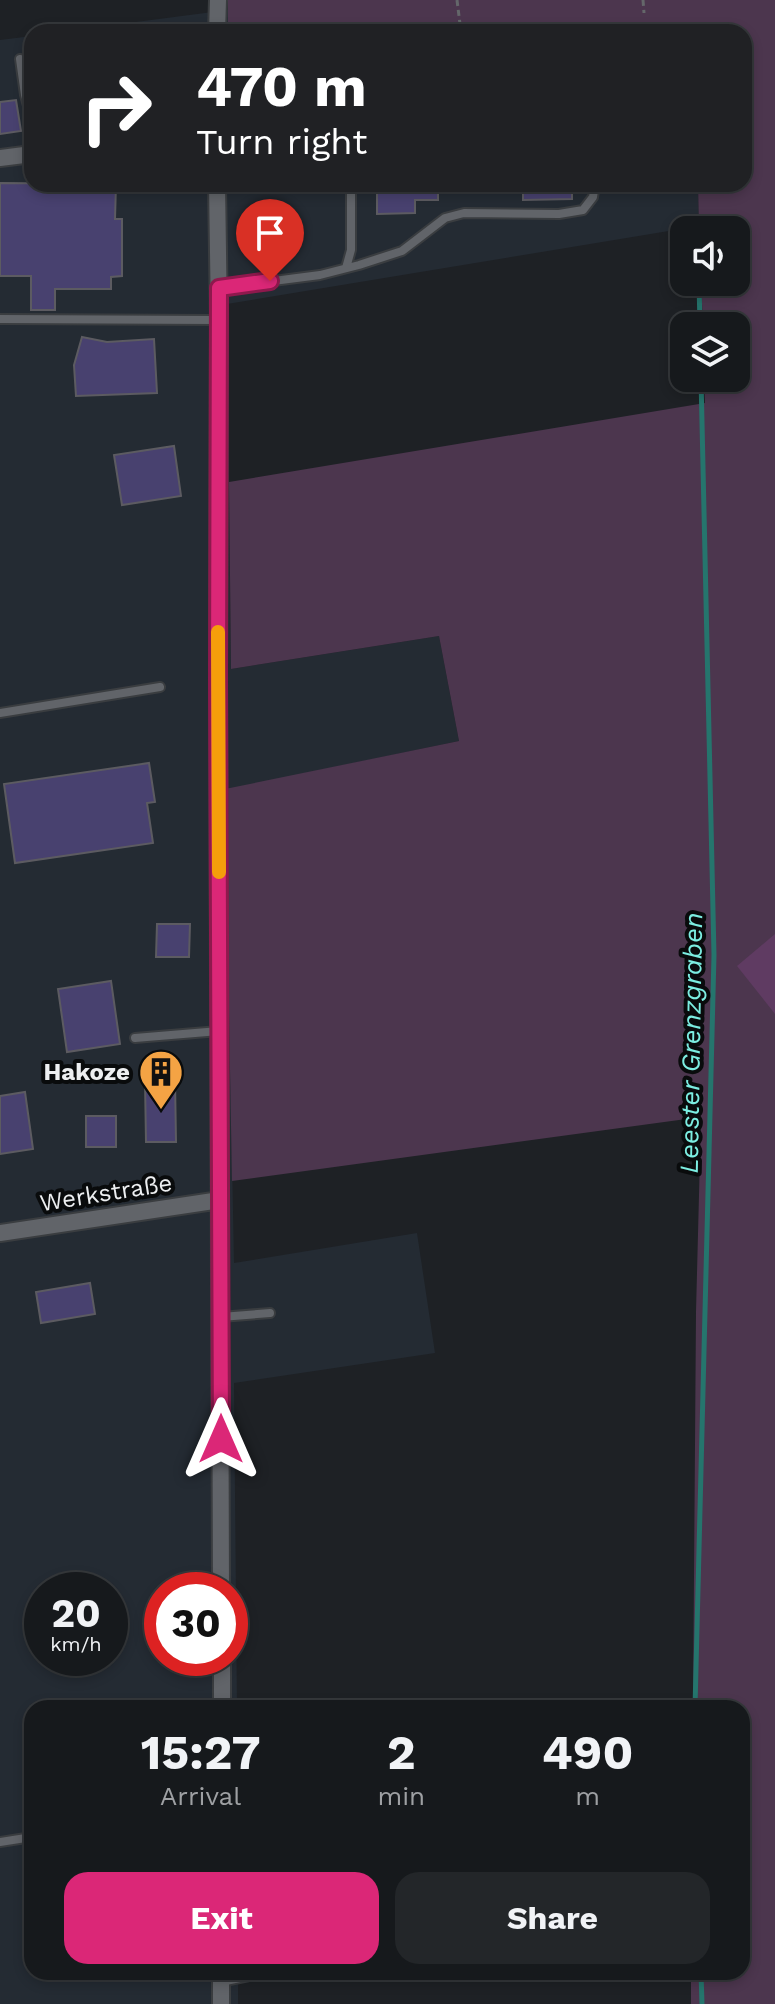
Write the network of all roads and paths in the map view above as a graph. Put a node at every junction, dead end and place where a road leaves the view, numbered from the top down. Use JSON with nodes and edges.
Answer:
{"nodes":[{"id":1,"x":218,"y":0,"type":"edge"},
{"id":2,"x":457,"y":0,"type":"edge"},
{"id":3,"x":643,"y":0,"type":"edge"},
{"id":4,"x":644,"y":13,"type":"dead end"},
{"id":5,"x":217,"y":24,"type":"edge"},
{"id":6,"x":460,"y":24,"type":"edge"},
{"id":7,"x":20,"y":59,"type":"dead end"},
{"id":8,"x":24,"y":88,"type":"edge"},
{"id":9,"x":24,"y":155,"type":"edge"},
{"id":10,"x":0,"y":158,"type":"edge"},
{"id":11,"x":217,"y":192,"type":"edge"},
{"id":12,"x":351,"y":192,"type":"edge"},
{"id":13,"x":594,"y":192,"type":"edge"},
{"id":14,"x":346,"y":268,"type":"junction"},
{"id":15,"x":219,"y":288,"type":"junction"},
{"id":16,"x":0,"y":319,"type":"edge"},
{"id":17,"x":219,"y":320,"type":"junction"},
{"id":18,"x":160,"y":687,"type":"dead end"},
{"id":19,"x":0,"y":713,"type":"edge"},
{"id":20,"x":220,"y":1031,"type":"junction"},
{"id":21,"x":135,"y":1038,"type":"dead end"},
{"id":22,"x":220,"y":1200,"type":"junction"},
{"id":23,"x":0,"y":1233,"type":"edge"},
{"id":24,"x":270,"y":1313,"type":"dead end"},
{"id":25,"x":221,"y":1317,"type":"junction"},
{"id":26,"x":221,"y":1572,"type":"edge"},
{"id":27,"x":222,"y":1676,"type":"edge"},
{"id":28,"x":222,"y":1700,"type":"edge"},
{"id":29,"x":24,"y":1838,"type":"edge"},
{"id":30,"x":0,"y":1842,"type":"edge"},
{"id":31,"x":221,"y":1980,"type":"edge"},
{"id":32,"x":221,"y":2004,"type":"edge"}],
"edges":[{"from":1,"to":5,"type":"street"},
{"from":2,"to":6,"type":"path"},
{"from":3,"to":4,"type":"path"},
{"from":7,"to":8,"type":"lane"},
{"from":9,"to":10,"type":"street"},
{"from":11,"to":15,"type":"street"},
{"from":12,"to":14,"type":"lane"},
{"from":13,"to":14,"type":"lane"},
{"from":14,"to":15,"type":"lane"},
{"from":15,"to":17,"type":"street"},
{"from":16,"to":17,"type":"lane"},
{"from":17,"to":20,"type":"street"},
{"from":18,"to":19,"type":"lane"},
{"from":20,"to":21,"type":"lane"},
{"from":20,"to":22,"type":"street"},
{"from":22,"to":23,"type":"street","name":"Werkstraße"},
{"from":22,"to":25,"type":"street"},
{"from":24,"to":25,"type":"lane"},
{"from":25,"to":26,"type":"street"},
{"from":27,"to":28,"type":"street"},
{"from":29,"to":30,"type":"lane"},
{"from":31,"to":32,"type":"street"}]}
